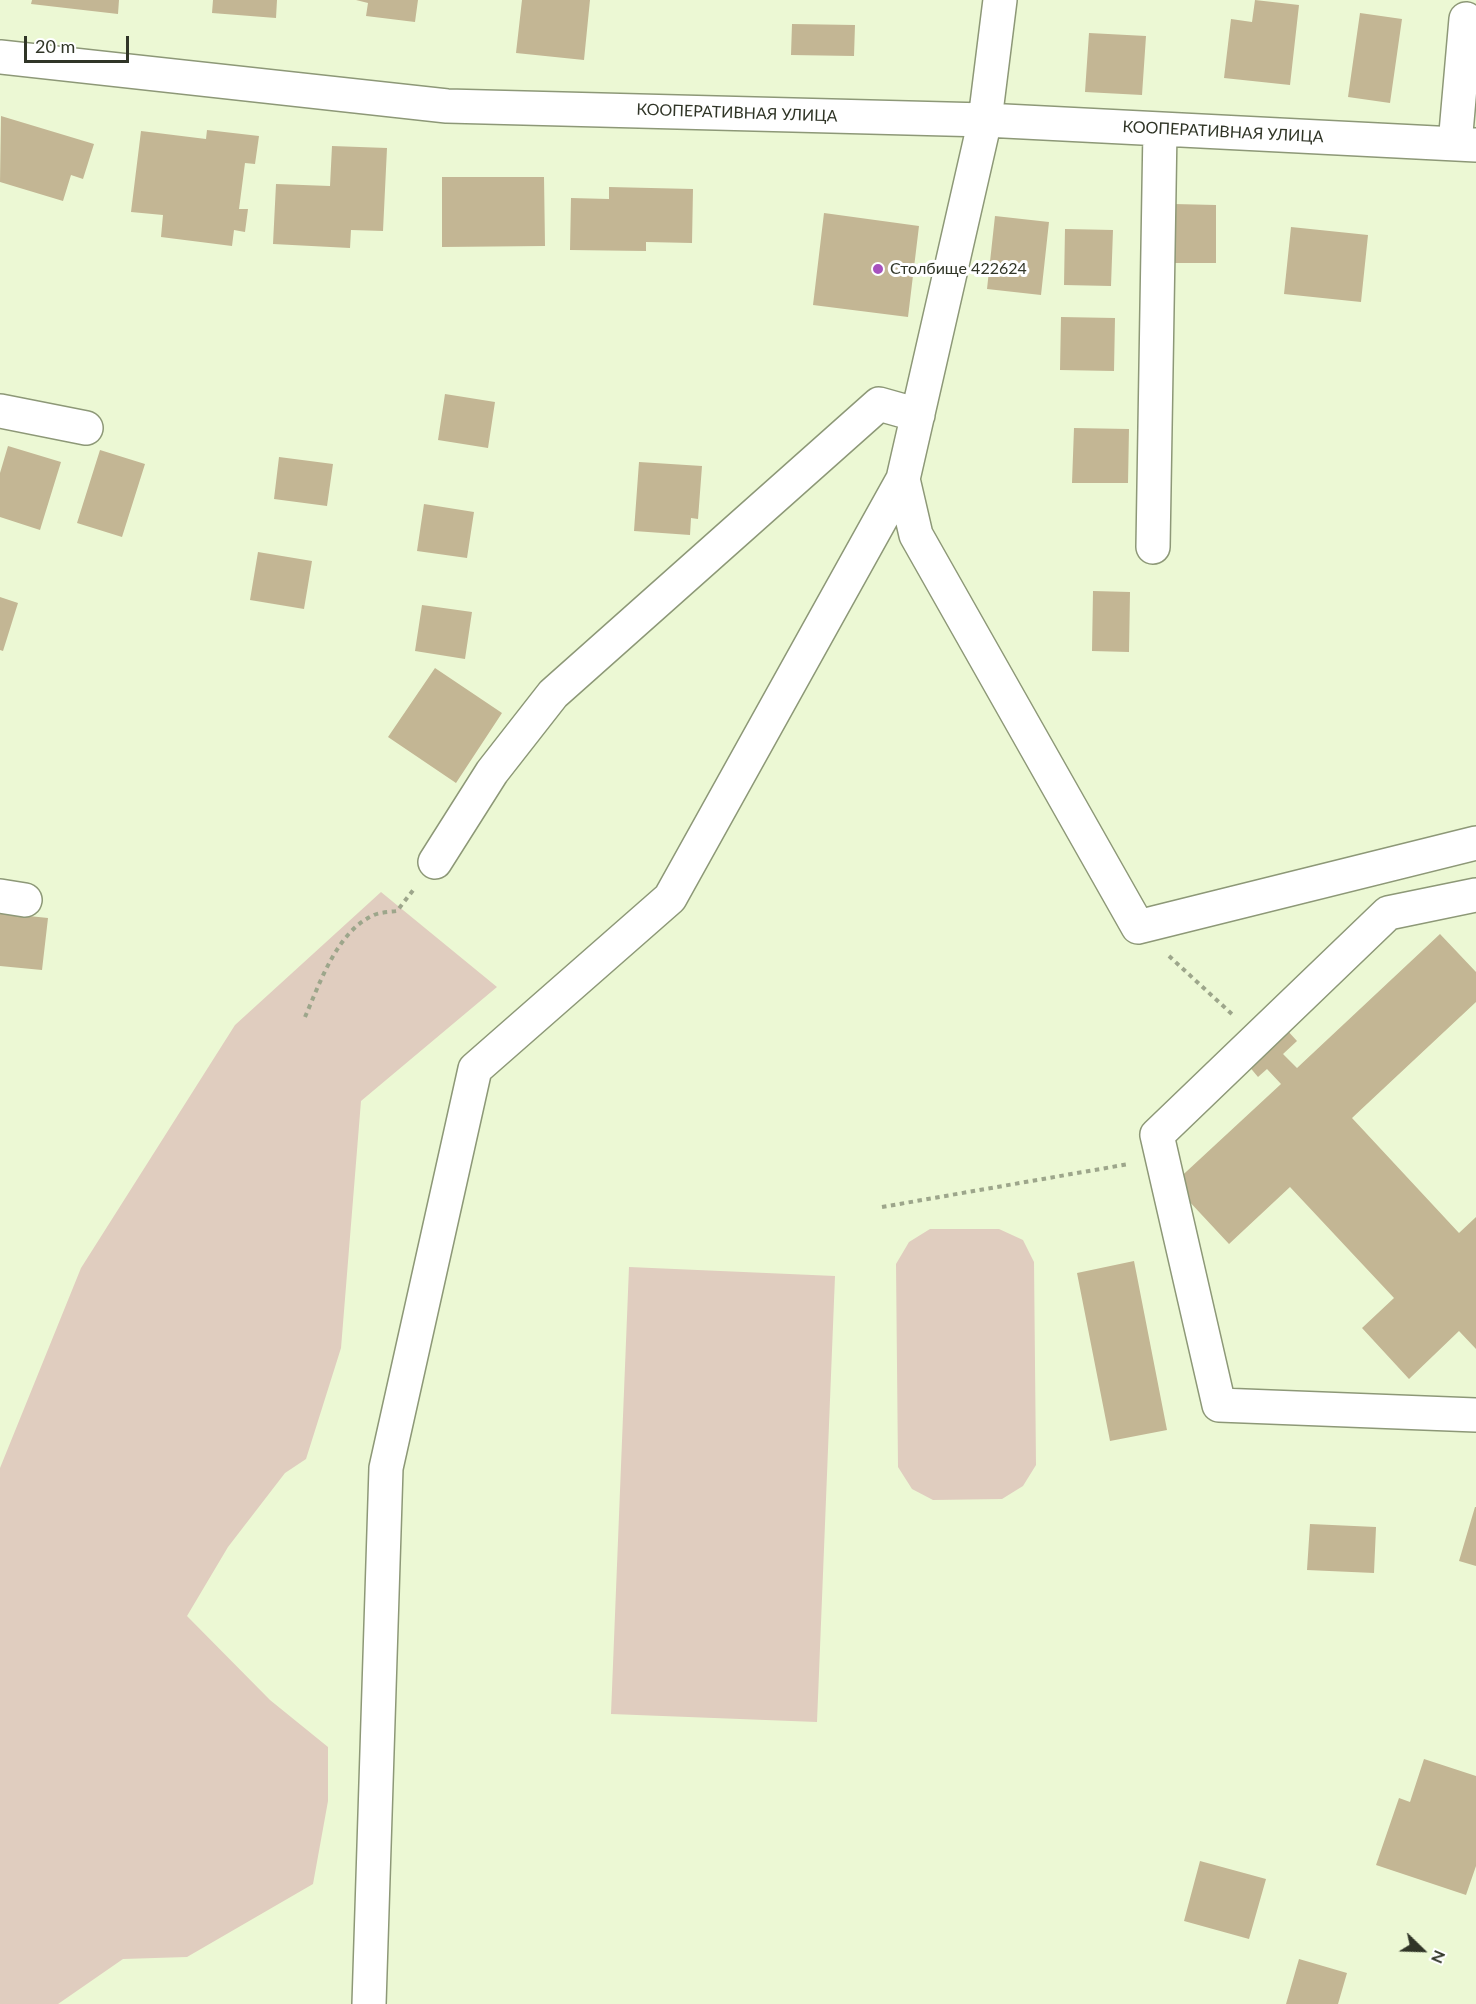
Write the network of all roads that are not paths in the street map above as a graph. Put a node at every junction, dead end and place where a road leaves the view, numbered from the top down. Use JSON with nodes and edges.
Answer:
{"nodes":[{"id":1,"x":1000,"y":0,"type":"edge"},
{"id":2,"x":1466,"y":19,"type":"dead end"},
{"id":3,"x":0,"y":57,"type":"edge"},
{"id":4,"x":984,"y":120,"type":"junction"},
{"id":5,"x":1160,"y":129,"type":"junction"},
{"id":6,"x":1465,"y":145,"type":"edge"},
{"id":7,"x":0,"y":411,"type":"edge"},
{"id":8,"x":918,"y":416,"type":"junction"},
{"id":9,"x":86,"y":428,"type":"dead end"},
{"id":10,"x":903,"y":479,"type":"junction"},
{"id":11,"x":1153,"y":547,"type":"dead end"},
{"id":12,"x":1476,"y":843,"type":"edge"},
{"id":13,"x":435,"y":862,"type":"road end"},
{"id":14,"x":1476,"y":895,"type":"edge"},
{"id":15,"x":1476,"y":1415,"type":"edge"},
{"id":16,"x":369,"y":2004,"type":"edge"}],
"edges":[{"from":1,"to":4,"type":"street"},
{"from":2,"to":6,"type":"street"},
{"from":3,"to":4,"type":"street","name":"КООПЕРАТИВНАЯ УЛИЦА"},
{"from":4,"to":5,"type":"street","name":"КООПЕРАТИВНАЯ УЛИЦА"},
{"from":4,"to":8,"type":"street"},
{"from":5,"to":6,"type":"street","name":"КООПЕРАТИВНАЯ УЛИЦА"},
{"from":5,"to":11,"type":"street"},
{"from":7,"to":9,"type":"street"},
{"from":8,"to":10,"type":"street"},
{"from":8,"to":13,"type":"street"},
{"from":10,"to":12,"type":"street"},
{"from":10,"to":16,"type":"street"},
{"from":14,"to":15,"type":"street"}]}
